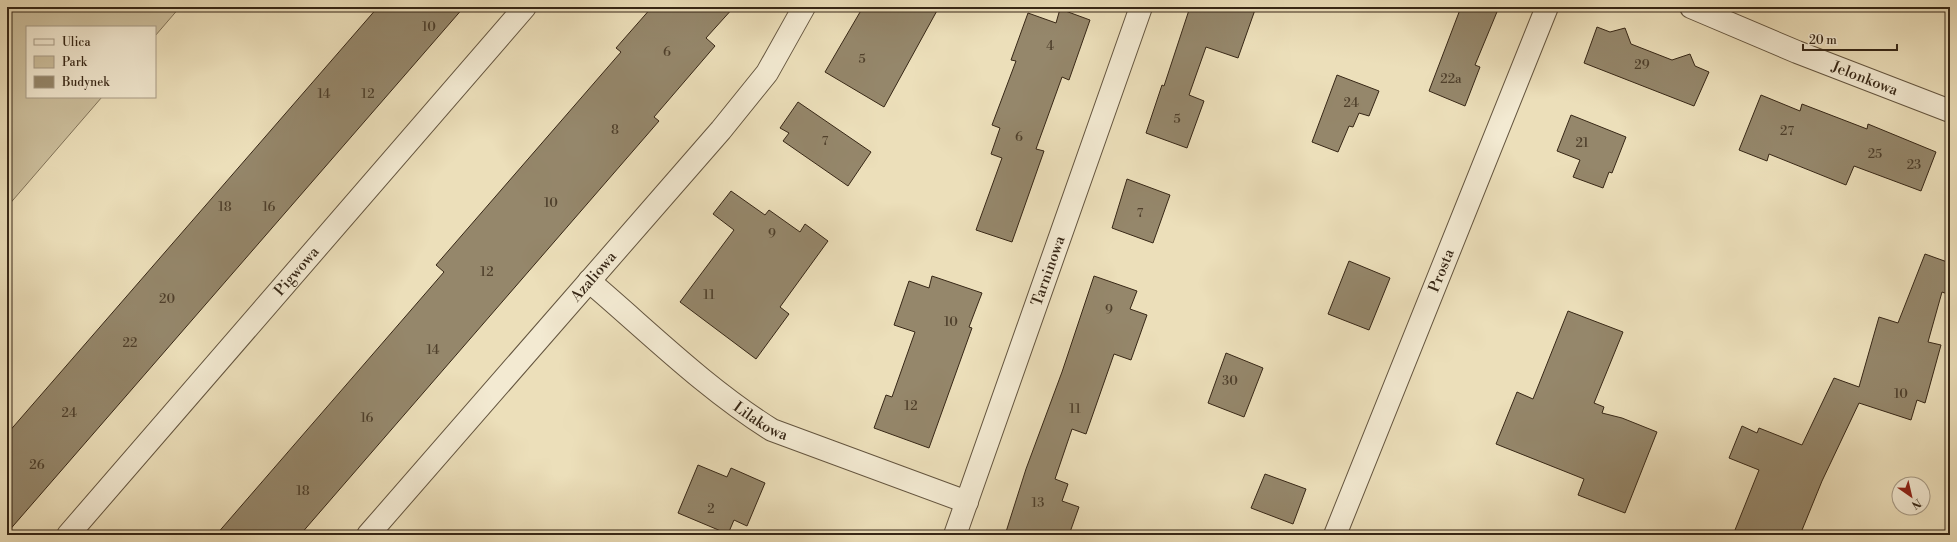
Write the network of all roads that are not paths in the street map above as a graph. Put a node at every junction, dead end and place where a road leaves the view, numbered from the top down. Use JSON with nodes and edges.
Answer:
{"nodes":[{"id":1,"x":525,"y":7,"type":"edge"},
{"id":2,"x":804,"y":7,"type":"edge"},
{"id":3,"x":1141,"y":7,"type":"edge"},
{"id":4,"x":1547,"y":7,"type":"edge"},
{"id":5,"x":1691,"y":7,"type":"edge"},
{"id":6,"x":1950,"y":111,"type":"edge"},
{"id":7,"x":589,"y":281,"type":"junction"},
{"id":8,"x":967,"y":502,"type":"junction"},
{"id":9,"x":68,"y":535,"type":"edge"},
{"id":10,"x":368,"y":535,"type":"edge"},
{"id":11,"x":955,"y":535,"type":"edge"},
{"id":12,"x":1335,"y":535,"type":"edge"}],
"edges":[{"from":1,"to":9,"type":"street","name":"Pigwowa"},
{"from":2,"to":7,"type":"street","name":"Azaliowa"},
{"from":3,"to":8,"type":"street","name":"Tarninowa"},
{"from":4,"to":12,"type":"street","name":"Prosta"},
{"from":5,"to":6,"type":"street","name":"Jelonkowa"},
{"from":7,"to":8,"type":"street","name":"Lilakowa"},
{"from":7,"to":10,"type":"street","name":"Azaliowa"},
{"from":8,"to":11,"type":"street","name":"Tarninowa"}]}
